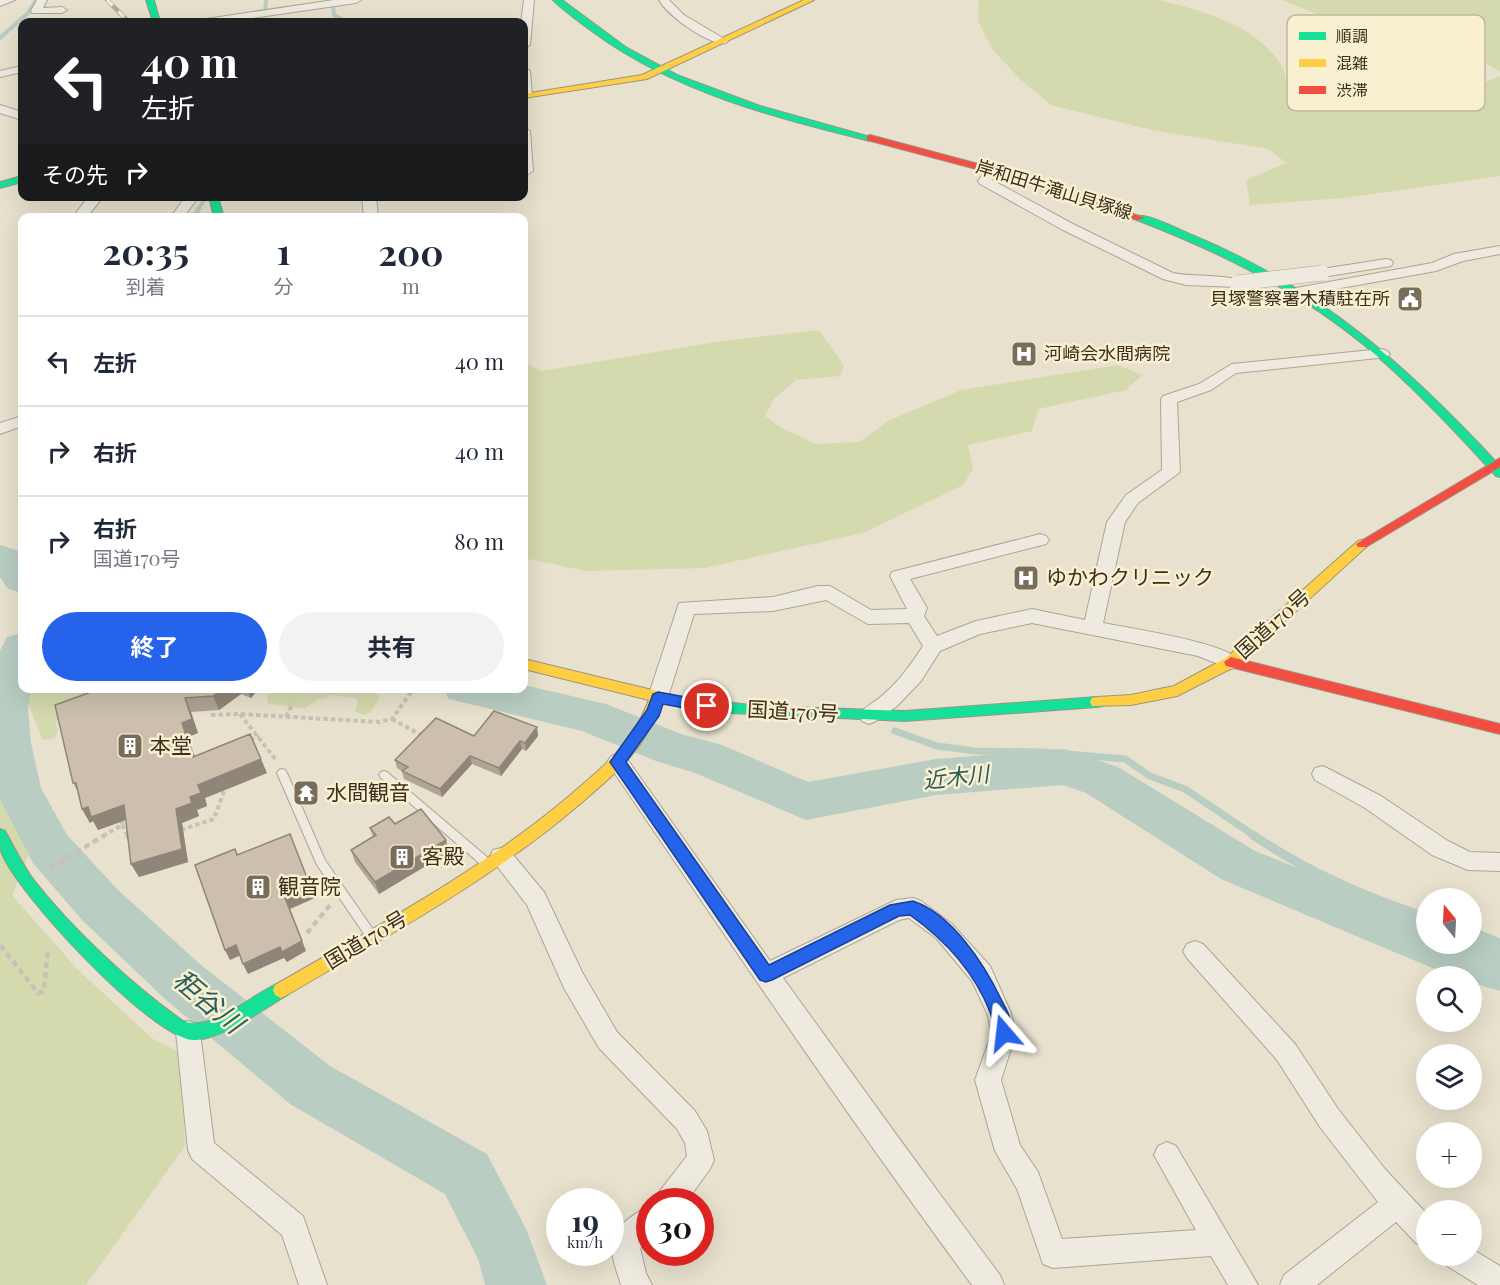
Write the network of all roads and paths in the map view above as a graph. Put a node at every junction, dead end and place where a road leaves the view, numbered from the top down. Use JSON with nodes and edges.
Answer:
{"nodes":[{"id":1,"x":10,"y":0,"type":"edge"},
{"id":2,"x":42,"y":0,"type":"edge"},
{"id":3,"x":150,"y":0,"type":"edge"},
{"id":4,"x":356,"y":0,"type":"edge"},
{"id":5,"x":528,"y":0,"type":"edge"},
{"id":6,"x":557,"y":0,"type":"edge"},
{"id":7,"x":664,"y":0,"type":"edge"},
{"id":8,"x":810,"y":0,"type":"edge"},
{"id":9,"x":0,"y":3,"type":"edge"},
{"id":10,"x":62,"y":9,"type":"dead end"},
{"id":11,"x":156,"y":18,"type":"edge"},
{"id":12,"x":233,"y":18,"type":"edge"},
{"id":13,"x":526,"y":18,"type":"edge"},
{"id":14,"x":722,"y":41,"type":"junction"},
{"id":15,"x":18,"y":70,"type":"edge"},
{"id":16,"x":661,"y":70,"type":"junction"},
{"id":17,"x":0,"y":74,"type":"edge"},
{"id":18,"x":528,"y":96,"type":"edge"},
{"id":19,"x":0,"y":109,"type":"edge"},
{"id":20,"x":18,"y":114,"type":"edge"},
{"id":21,"x":18,"y":115,"type":"edge"},
{"id":22,"x":0,"y":117,"type":"edge"},
{"id":23,"x":992,"y":171,"type":"junction"},
{"id":24,"x":18,"y":180,"type":"edge"},
{"id":25,"x":0,"y":184,"type":"edge"},
{"id":26,"x":92,"y":201,"type":"edge"},
{"id":27,"x":189,"y":201,"type":"edge"},
{"id":28,"x":82,"y":213,"type":"edge"},
{"id":29,"x":180,"y":213,"type":"edge"},
{"id":30,"x":1500,"y":250,"type":"edge"},
{"id":31,"x":1459,"y":257,"type":"junction"},
{"id":32,"x":1296,"y":292,"type":"junction"},
{"id":33,"x":1382,"y":354,"type":"junction"},
{"id":34,"x":18,"y":422,"type":"edge"},
{"id":35,"x":0,"y":429,"type":"edge"},
{"id":36,"x":1498,"y":467,"type":"edge"},
{"id":37,"x":1040,"y":540,"type":"dead end"},
{"id":38,"x":914,"y":616,"type":"junction"},
{"id":39,"x":1093,"y":627,"type":"junction"},
{"id":40,"x":933,"y":646,"type":"junction"},
{"id":41,"x":1231,"y":662,"type":"junction"},
{"id":42,"x":528,"y":665,"type":"edge"},
{"id":43,"x":88,"y":693,"type":"edge"},
{"id":44,"x":96,"y":693,"type":"edge"},
{"id":45,"x":411,"y":693,"type":"edge"},
{"id":46,"x":293,"y":704,"type":"dead end"},
{"id":47,"x":656,"y":705,"type":"junction"},
{"id":48,"x":239,"y":714,"type":"junction"},
{"id":49,"x":211,"y":715,"type":"edge"},
{"id":50,"x":869,"y":716,"type":"junction"},
{"id":51,"x":286,"y":717,"type":"junction"},
{"id":52,"x":392,"y":719,"type":"junction"},
{"id":53,"x":1500,"y":729,"type":"edge"},
{"id":54,"x":258,"y":736,"type":"junction"},
{"id":55,"x":424,"y":736,"type":"edge"},
{"id":56,"x":249,"y":741,"type":"edge"},
{"id":57,"x":621,"y":757,"type":"junction"},
{"id":58,"x":282,"y":773,"type":"joint"},
{"id":59,"x":1323,"y":774,"type":"dead end"},
{"id":60,"x":384,"y":775,"type":"dead end"},
{"id":61,"x":221,"y":783,"type":"edge"},
{"id":62,"x":122,"y":806,"type":"edge"},
{"id":63,"x":122,"y":825,"type":"junction"},
{"id":64,"x":173,"y":833,"type":"edge"},
{"id":65,"x":0,"y":835,"type":"edge"},
{"id":66,"x":133,"y":847,"type":"edge"},
{"id":67,"x":495,"y":861,"type":"junction"},
{"id":68,"x":1500,"y":862,"type":"edge"},
{"id":69,"x":45,"y":871,"type":"dead end"},
{"id":70,"x":341,"y":890,"type":"junction"},
{"id":71,"x":60,"y":920,"type":"junction"},
{"id":72,"x":312,"y":928,"type":"junction"},
{"id":73,"x":323,"y":930,"type":"dead end"},
{"id":74,"x":307,"y":933,"type":"dead end"},
{"id":75,"x":372,"y":936,"type":"junction"},
{"id":76,"x":0,"y":948,"type":"edge"},
{"id":77,"x":1195,"y":951,"type":"dead end"},
{"id":78,"x":766,"y":975,"type":"junction"},
{"id":79,"x":196,"y":1032,"type":"junction"},
{"id":80,"x":1167,"y":1155,"type":"dead end"},
{"id":81,"x":679,"y":1188,"type":"edge"},
{"id":82,"x":1398,"y":1203,"type":"junction"},
{"id":83,"x":1416,"y":1222,"type":"edge"},
{"id":84,"x":636,"y":1233,"type":"edge"},
{"id":85,"x":1218,"y":1242,"type":"junction"},
{"id":86,"x":1474,"y":1266,"type":"edge"},
{"id":87,"x":1500,"y":1282,"type":"edge"},
{"id":88,"x":313,"y":1285,"type":"edge"},
{"id":89,"x":638,"y":1285,"type":"edge"},
{"id":90,"x":990,"y":1285,"type":"edge"},
{"id":91,"x":1245,"y":1285,"type":"edge"},
{"id":92,"x":1294,"y":1285,"type":"edge"}],
"edges":[{"from":1,"to":9,"type":"street"},
{"from":2,"to":10,"type":"street"},
{"from":3,"to":11,"type":"main road"},
{"from":4,"to":12,"type":"street"},
{"from":5,"to":13,"type":"street"},
{"from":6,"to":16,"type":"main road","name":"岸和田牛滝山貝塚線"},
{"from":7,"to":14,"type":"street"},
{"from":8,"to":14,"type":"main road"},
{"from":14,"to":16,"type":"main road"},
{"from":15,"to":17,"type":"street"},
{"from":16,"to":18,"type":"main road"},
{"from":16,"to":23,"type":"main road","name":"岸和田牛滝山貝塚線"},
{"from":19,"to":20,"type":"street"},
{"from":21,"to":22,"type":"street"},
{"from":23,"to":31,"type":"street","bridge":true},
{"from":23,"to":32,"type":"main road","name":"岸和田牛滝山貝塚線"},
{"from":24,"to":25,"type":"main road"},
{"from":26,"to":28,"type":"street"},
{"from":27,"to":29,"type":"street"},
{"from":30,"to":31,"type":"street"},
{"from":31,"to":32,"type":"street"},
{"from":32,"to":33,"type":"main road","name":"岸和田牛滝山貝塚線"},
{"from":33,"to":36,"type":"main road","name":"岸和田牛滝山貝塚線"},
{"from":33,"to":39,"type":"street"},
{"from":34,"to":35,"type":"street"},
{"from":36,"to":41,"type":"main road","name":"国道170号"},
{"from":37,"to":38,"type":"street"},
{"from":38,"to":40,"type":"street"},
{"from":38,"to":47,"type":"street"},
{"from":39,"to":40,"type":"street"},
{"from":39,"to":41,"type":"street"},
{"from":40,"to":50,"type":"street"},
{"from":41,"to":50,"type":"main road","name":"国道170号"},
{"from":41,"to":53,"type":"main road"},
{"from":42,"to":47,"type":"main road"},
{"from":43,"to":44,"type":"path"},
{"from":45,"to":52,"type":"path"},
{"from":46,"to":51,"type":"path"},
{"from":47,"to":50,"type":"main road","name":"国道170号"},
{"from":47,"to":57,"type":"main road","name":"国道170号"},
{"from":48,"to":49,"type":"path"},
{"from":48,"to":51,"type":"path"},
{"from":48,"to":54,"type":"path"},
{"from":51,"to":52,"type":"path"},
{"from":52,"to":55,"type":"path"},
{"from":54,"to":56,"type":"path"},
{"from":54,"to":58,"type":"path"},
{"from":57,"to":67,"type":"main road","name":"国道170号"},
{"from":57,"to":78,"type":"street"},
{"from":58,"to":70,"type":"lane"},
{"from":59,"to":68,"type":"street"},
{"from":60,"to":67,"type":"lane"},
{"from":61,"to":64,"type":"path"},
{"from":62,"to":63,"type":"path"},
{"from":63,"to":66,"type":"path"},
{"from":63,"to":69,"type":"path"},
{"from":65,"to":71,"type":"main road"},
{"from":67,"to":75,"type":"main road","name":"国道170号"},
{"from":67,"to":81,"type":"street"},
{"from":70,"to":72,"type":"path"},
{"from":70,"to":75,"type":"lane"},
{"from":71,"to":76,"type":"path"},
{"from":71,"to":79,"type":"main road"},
{"from":72,"to":73,"type":"path"},
{"from":72,"to":74,"type":"path"},
{"from":75,"to":79,"type":"main road","name":"国道170号"},
{"from":77,"to":82,"type":"street"},
{"from":78,"to":85,"type":"street"},
{"from":78,"to":90,"type":"street"},
{"from":79,"to":88,"type":"street"},
{"from":80,"to":85,"type":"street"},
{"from":82,"to":83,"type":"street"},
{"from":82,"to":92,"type":"street"},
{"from":84,"to":89,"type":"street"},
{"from":85,"to":91,"type":"street"},
{"from":86,"to":87,"type":"street"}]}
